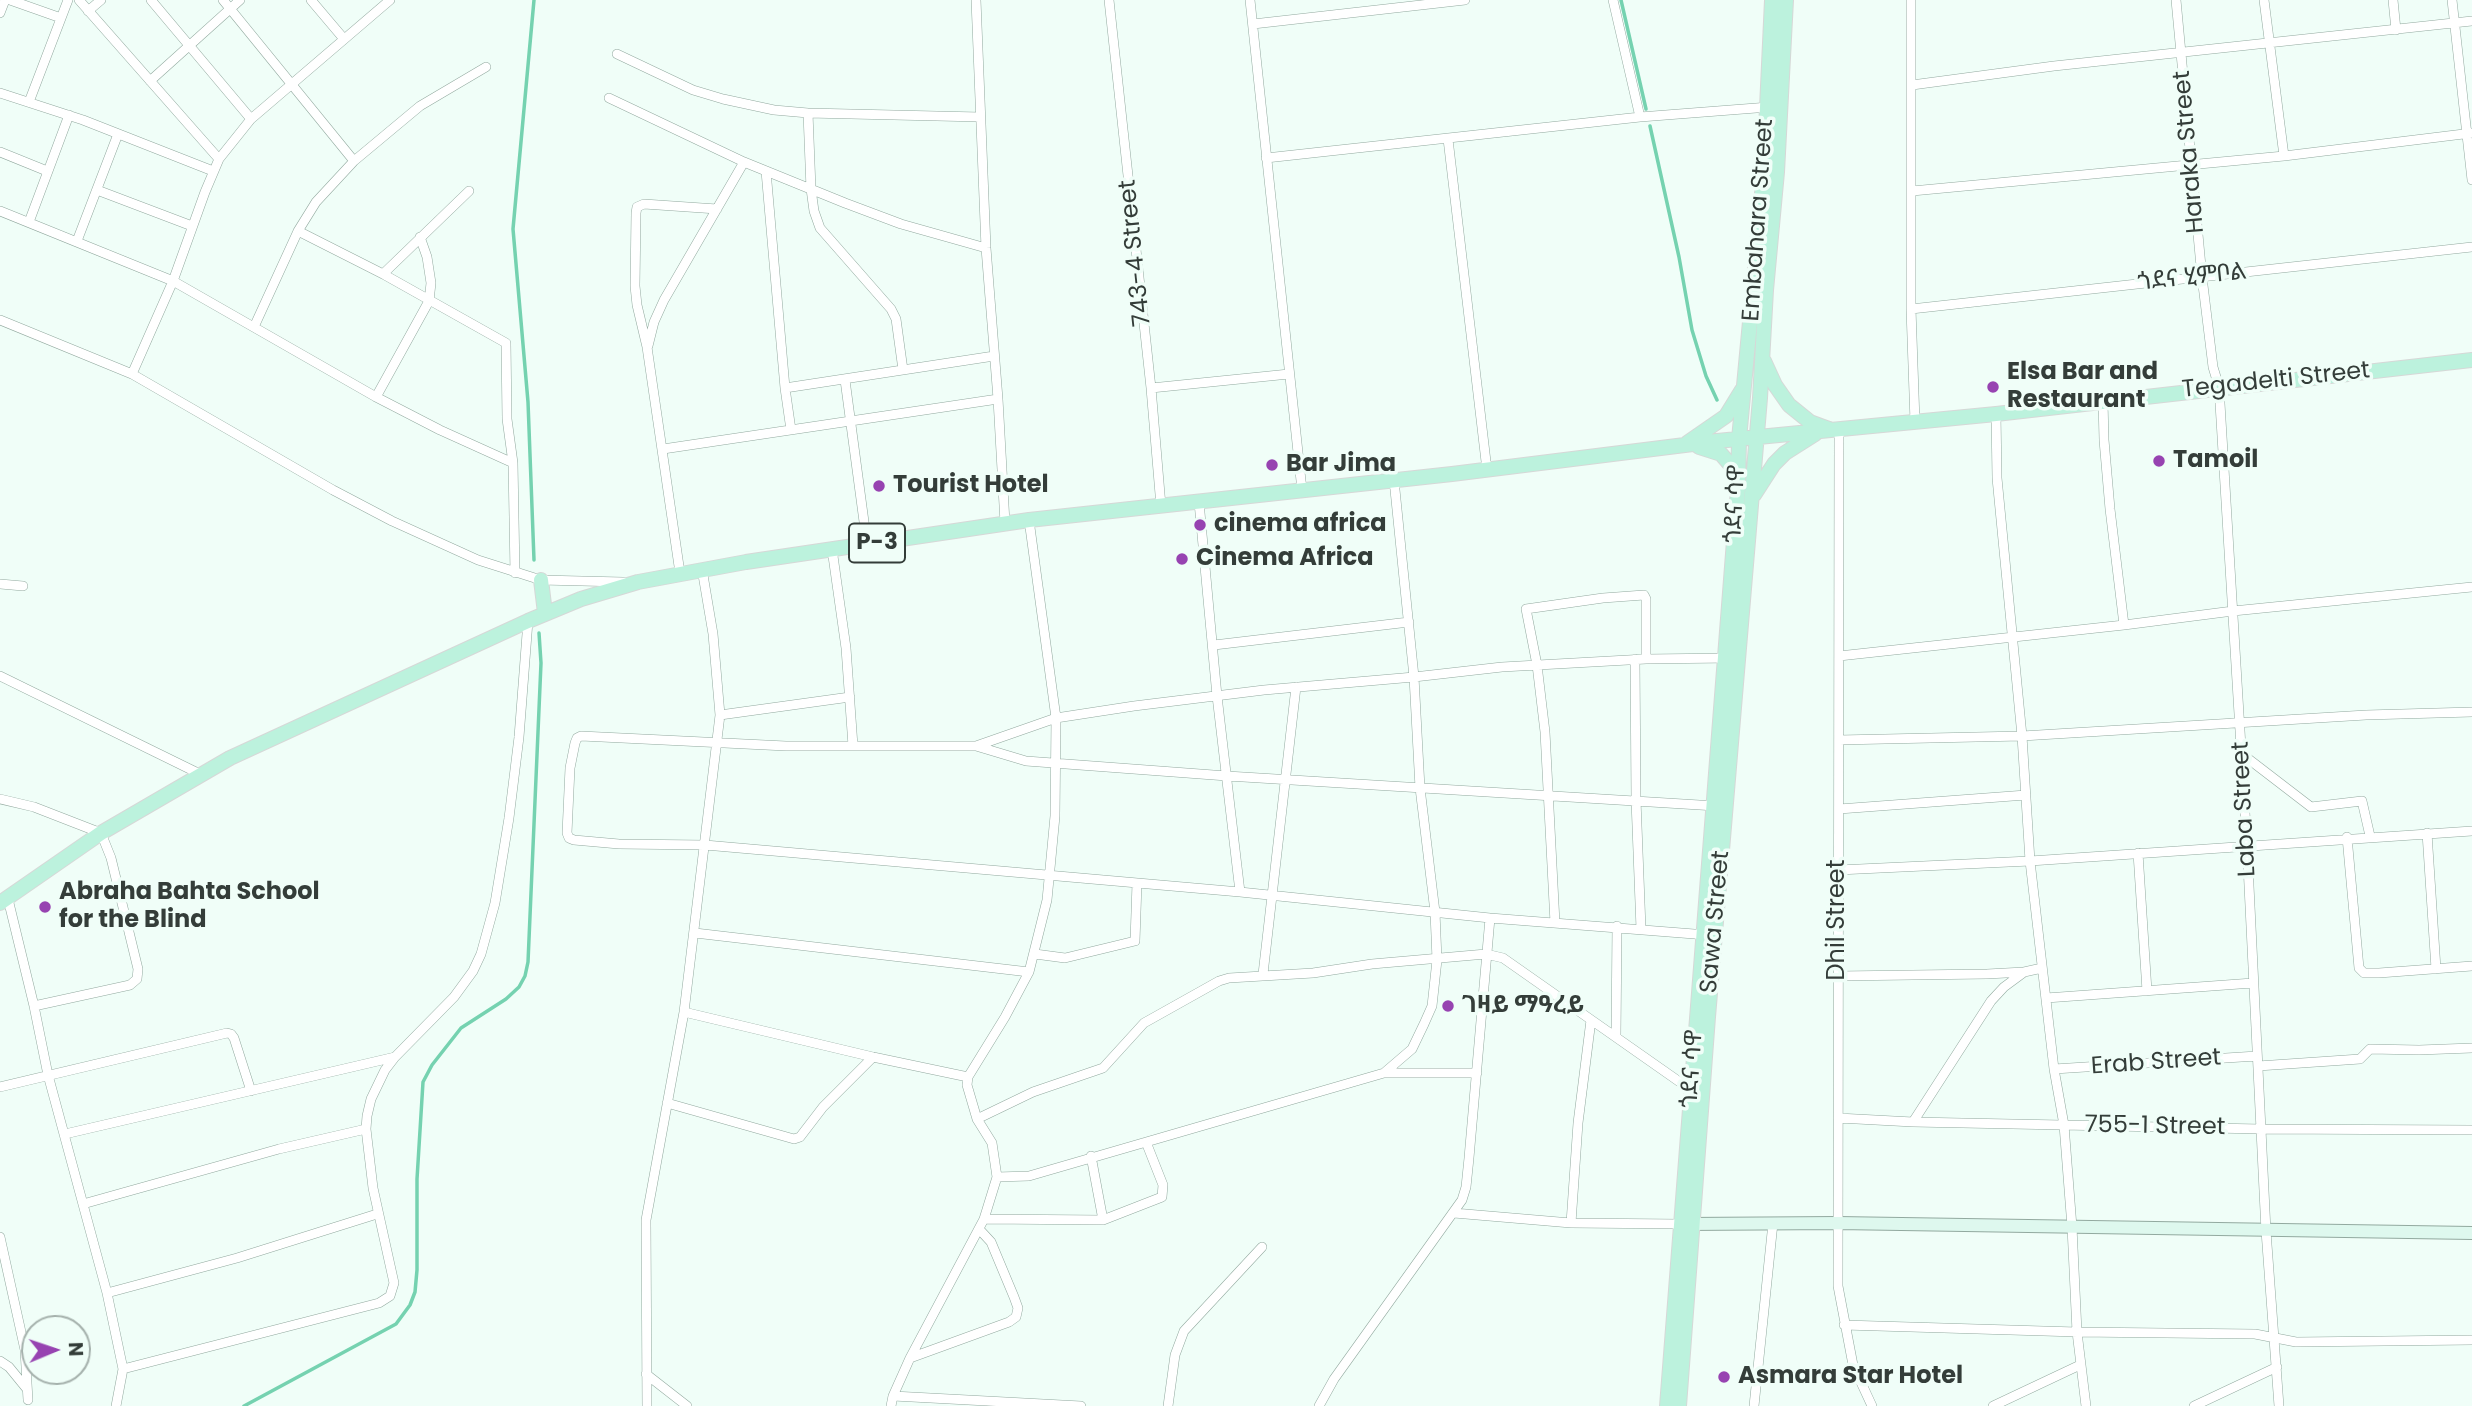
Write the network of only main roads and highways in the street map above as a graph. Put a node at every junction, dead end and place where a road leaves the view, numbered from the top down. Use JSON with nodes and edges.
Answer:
{"nodes":[{"id":1,"x":1772,"y":0,"type":"edge"},
{"id":2,"x":1786,"y":0,"type":"edge"},
{"id":3,"x":1774,"y":107,"type":"junction"},
{"id":4,"x":1762,"y":356,"type":"junction"},
{"id":5,"x":2472,"y":360,"type":"edge"},
{"id":6,"x":1745,"y":386,"type":"junction"},
{"id":7,"x":1830,"y":430,"type":"junction"},
{"id":8,"x":1757,"y":438,"type":"junction"},
{"id":9,"x":1739,"y":439,"type":"junction"},
{"id":10,"x":1687,"y":445,"type":"junction"},
{"id":11,"x":1738,"y":489,"type":"junction"},
{"id":12,"x":1751,"y":499,"type":"junction"},
{"id":13,"x":541,"y":580,"type":"road end"},
{"id":14,"x":545,"y":614,"type":"junction"},
{"id":15,"x":1731,"y":658,"type":"junction"},
{"id":16,"x":4,"y":901,"type":"edge"},
{"id":17,"x":1687,"y":1224,"type":"junction"},
{"id":18,"x":1667,"y":1406,"type":"edge"},
{"id":19,"x":1679,"y":1406,"type":"edge"}],
"edges":[{"from":1,"to":3,"type":"main road","name":"Embahara Street"},
{"from":2,"to":3,"type":"main road","name":"Embahara Street"},
{"from":3,"to":4,"type":"main road","name":"Embahara Street"},
{"from":3,"to":6,"type":"main road","name":"Embahara Street"},
{"from":4,"to":7,"type":"main road"},
{"from":4,"to":8,"type":"main road","name":"Embahara Street"},
{"from":5,"to":7,"type":"main road","name":"Tegadelti Street","number":"P-3"},
{"from":6,"to":9,"type":"main road","name":"Embahara Street"},
{"from":6,"to":10,"type":"main road"},
{"from":7,"to":8,"type":"main road","number":"P-3"},
{"from":7,"to":12,"type":"main road"},
{"from":8,"to":9,"type":"main road","number":"P-3"},
{"from":8,"to":12,"type":"main road","name":"Sawa Street"},
{"from":9,"to":10,"type":"main road","number":"P-3"},
{"from":9,"to":11,"type":"main road","name":"ጎደና ሳዋ"},
{"from":10,"to":11,"type":"main road"},
{"from":10,"to":14,"type":"main road","number":"P-3"},
{"from":11,"to":15,"type":"main road","name":"ጎደና ሳዋ"},
{"from":12,"to":15,"type":"main road","name":"Sawa Street"},
{"from":13,"to":14,"type":"main road"},
{"from":14,"to":16,"type":"main road","number":"P-3"},
{"from":15,"to":17,"type":"main road","name":"Sawa Street"},
{"from":17,"to":18,"type":"main road"},
{"from":17,"to":19,"type":"main road","name":"Sawa Street"}]}
